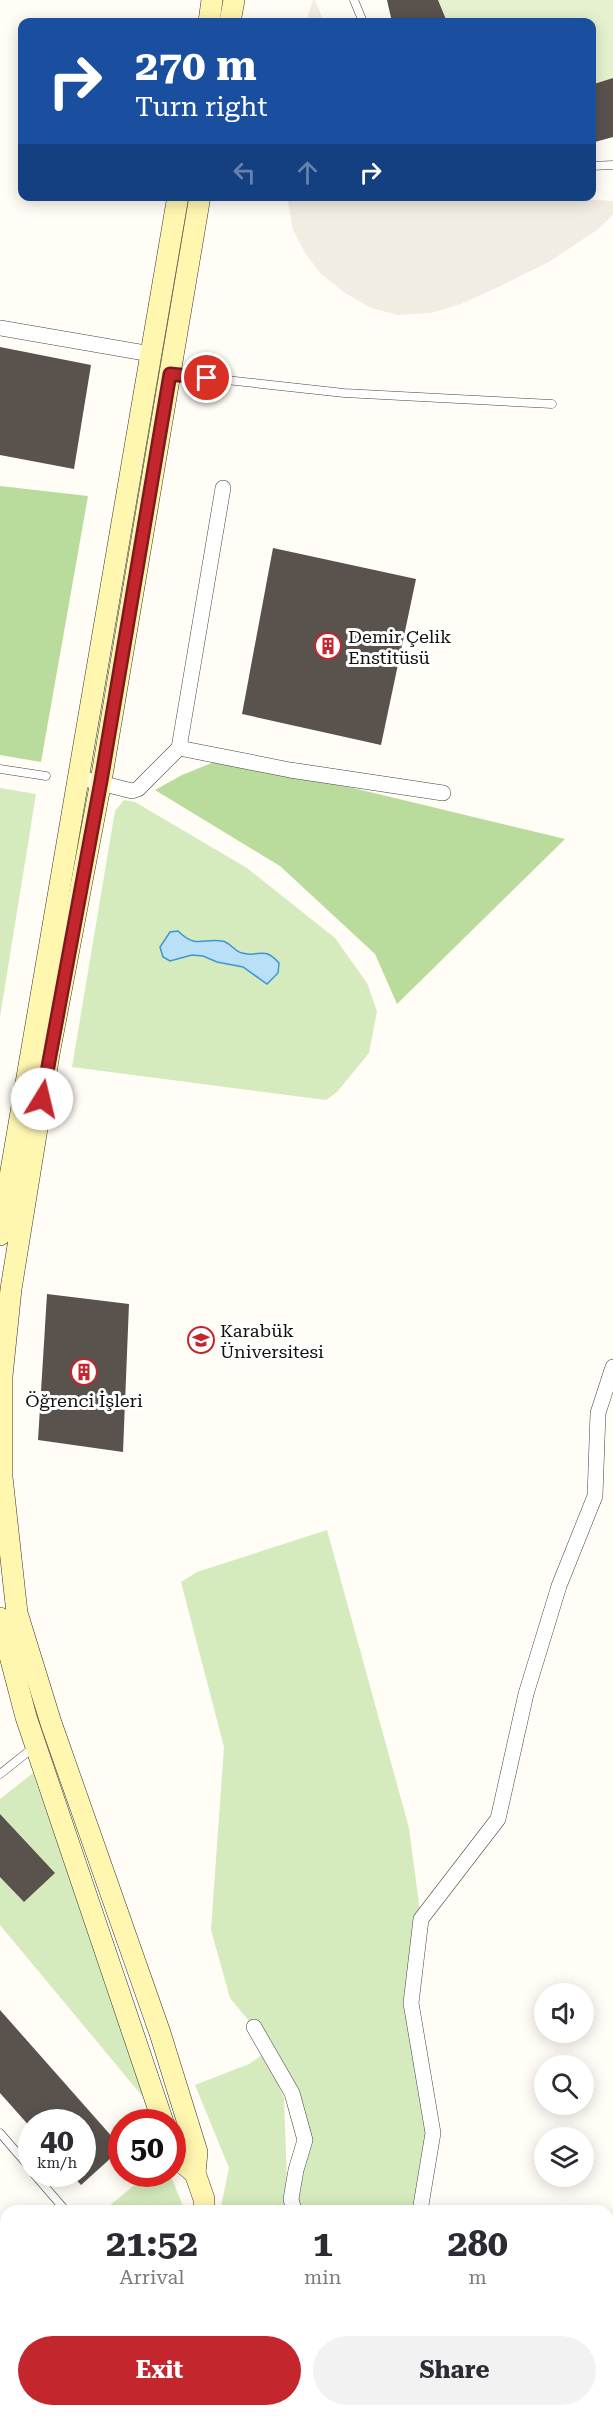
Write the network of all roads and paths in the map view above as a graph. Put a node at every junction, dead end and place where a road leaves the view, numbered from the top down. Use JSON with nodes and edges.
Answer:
{"nodes":[{"id":1,"x":212,"y":0,"type":"edge"},
{"id":2,"x":234,"y":0,"type":"edge"},
{"id":3,"x":354,"y":0,"type":"edge"},
{"id":4,"x":209,"y":18,"type":"edge"},
{"id":5,"x":231,"y":18,"type":"edge"},
{"id":6,"x":361,"y":18,"type":"edge"},
{"id":7,"x":613,"y":165,"type":"edge"},
{"id":8,"x":596,"y":166,"type":"edge"},
{"id":9,"x":177,"y":201,"type":"edge"},
{"id":10,"x":199,"y":201,"type":"edge"},
{"id":11,"x":0,"y":328,"type":"edge"},
{"id":12,"x":151,"y":354,"type":"junction"},
{"id":13,"x":170,"y":374,"type":"junction"},
{"id":14,"x":552,"y":404,"type":"dead end"},
{"id":15,"x":224,"y":488,"type":"dead end"},
{"id":16,"x":179,"y":748,"type":"junction"},
{"id":17,"x":0,"y":769,"type":"edge"},
{"id":18,"x":46,"y":776,"type":"dead end"},
{"id":19,"x":78,"y":777,"type":"junction"},
{"id":20,"x":101,"y":781,"type":"junction"},
{"id":21,"x":443,"y":793,"type":"dead end"},
{"id":22,"x":0,"y":1235,"type":"edge"},
{"id":23,"x":6,"y":1280,"type":"edge"},
{"id":24,"x":613,"y":1367,"type":"edge"},
{"id":25,"x":0,"y":1618,"type":"edge"},
{"id":26,"x":36,"y":1746,"type":"junction"},
{"id":27,"x":0,"y":1774,"type":"edge"},
{"id":28,"x":254,"y":2027,"type":"dead end"},
{"id":29,"x":159,"y":2109,"type":"edge"},
{"id":30,"x":0,"y":2133,"type":"edge"},
{"id":31,"x":18,"y":2154,"type":"edge"},
{"id":32,"x":186,"y":2166,"type":"edge"},
{"id":33,"x":195,"y":2173,"type":"junction"},
{"id":34,"x":46,"y":2187,"type":"edge"},
{"id":35,"x":61,"y":2205,"type":"edge"},
{"id":36,"x":204,"y":2205,"type":"edge"},
{"id":37,"x":292,"y":2205,"type":"edge"},
{"id":38,"x":421,"y":2205,"type":"edge"}],
"edges":[{"from":1,"to":4,"type":"main road"},
{"from":2,"to":5,"type":"main road"},
{"from":3,"to":6,"type":"lane"},
{"from":7,"to":8,"type":"lane"},
{"from":9,"to":12,"type":"main road"},
{"from":10,"to":13,"type":"main road"},
{"from":11,"to":12,"type":"street"},
{"from":12,"to":19,"type":"main road"},
{"from":13,"to":14,"type":"lane"},
{"from":13,"to":20,"type":"main road"},
{"from":15,"to":16,"type":"street"},
{"from":16,"to":20,"type":"street"},
{"from":16,"to":21,"type":"street"},
{"from":17,"to":18,"type":"lane"},
{"from":19,"to":20,"type":"street"},
{"from":19,"to":22,"type":"main road"},
{"from":20,"to":23,"type":"main road"},
{"from":23,"to":33,"type":"main road"},
{"from":24,"to":38,"type":"street"},
{"from":25,"to":26,"type":"main road"},
{"from":26,"to":27,"type":"lane"},
{"from":26,"to":29,"type":"main road"},
{"from":28,"to":37,"type":"street"},
{"from":30,"to":31,"type":"lane"},
{"from":32,"to":33,"type":"main road"},
{"from":33,"to":36,"type":"main road"},
{"from":34,"to":35,"type":"lane"}]}
